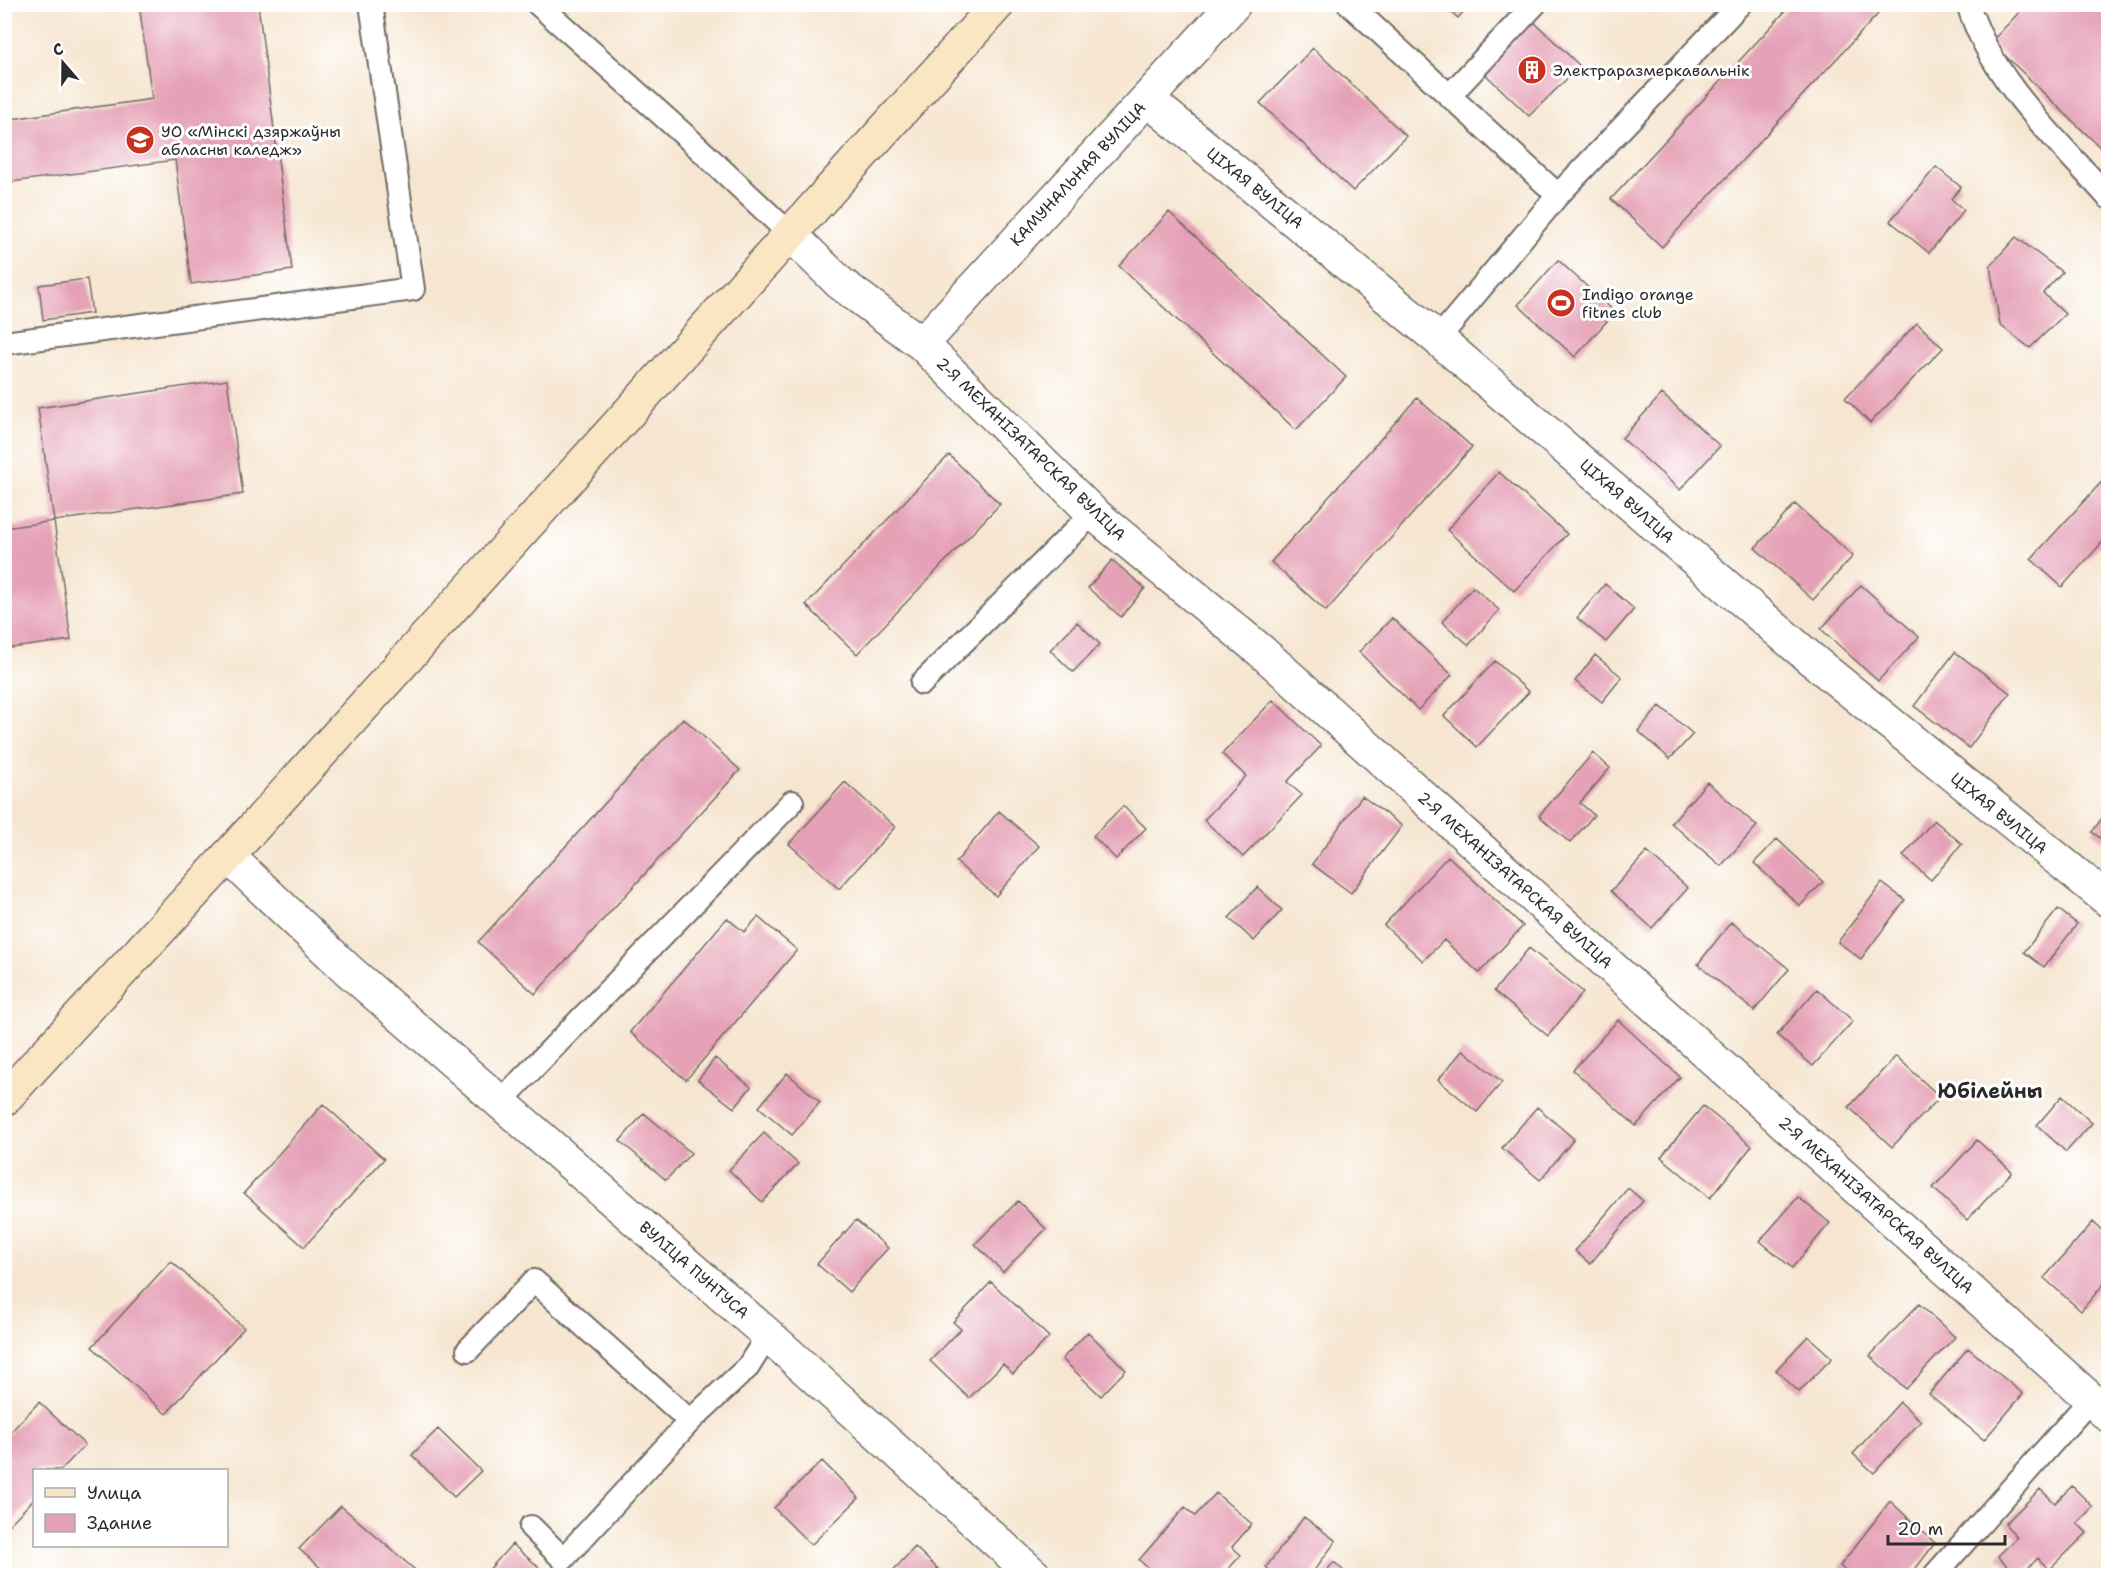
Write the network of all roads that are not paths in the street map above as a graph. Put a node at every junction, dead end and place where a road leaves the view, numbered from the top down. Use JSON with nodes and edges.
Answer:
{"nodes":[{"id":1,"x":371,"y":4,"type":"edge"},
{"id":2,"x":538,"y":4,"type":"edge"},
{"id":3,"x":998,"y":4,"type":"edge"},
{"id":4,"x":1234,"y":4,"type":"edge"},
{"id":5,"x":1349,"y":4,"type":"edge"},
{"id":6,"x":1535,"y":4,"type":"edge"},
{"id":7,"x":1740,"y":4,"type":"edge"},
{"id":8,"x":1968,"y":4,"type":"edge"},
{"id":9,"x":1449,"y":96,"type":"junction"},
{"id":10,"x":1147,"y":99,"type":"junction"},
{"id":11,"x":1558,"y":195,"type":"junction"},
{"id":12,"x":2109,"y":197,"type":"edge"},
{"id":13,"x":791,"y":235,"type":"junction"},
{"id":14,"x":1438,"y":339,"type":"junction"},
{"id":15,"x":4,"y":343,"type":"edge"},
{"id":16,"x":922,"y":344,"type":"junction"},
{"id":17,"x":1093,"y":513,"type":"junction"},
{"id":18,"x":922,"y":683,"type":"dead end"},
{"id":19,"x":792,"y":802,"type":"dead end"},
{"id":20,"x":228,"y":856,"type":"junction"},
{"id":21,"x":2109,"y":900,"type":"edge"},
{"id":22,"x":4,"y":1099,"type":"edge"},
{"id":23,"x":500,"y":1102,"type":"junction"},
{"id":24,"x":768,"y":1335,"type":"junction"},
{"id":25,"x":468,"y":1350,"type":"dead end"},
{"id":26,"x":2100,"y":1407,"type":"edge"},
{"id":27,"x":690,"y":1421,"type":"junction"},
{"id":28,"x":531,"y":1527,"type":"dead end"},
{"id":29,"x":1035,"y":1575,"type":"edge"},
{"id":30,"x":1934,"y":1575,"type":"edge"}],
"edges":[{"from":1,"to":15,"type":"lane"},
{"from":2,"to":13,"type":"lane"},
{"from":3,"to":13,"type":"street"},
{"from":4,"to":10,"type":"street","name":"КАМУНАЛЬНАЯ ВУЛІЦА"},
{"from":5,"to":9,"type":"lane"},
{"from":6,"to":9,"type":"lane"},
{"from":7,"to":11,"type":"lane"},
{"from":8,"to":12,"type":"lane"},
{"from":9,"to":11,"type":"lane"},
{"from":10,"to":14,"type":"street","name":"ЦІХАЯ ВУЛІЦА"},
{"from":10,"to":16,"type":"street","name":"КАМУНАЛЬНАЯ ВУЛІЦА"},
{"from":11,"to":14,"type":"lane"},
{"from":13,"to":16,"type":"street","name":"2-Я МЕХАНІЗАТАРСКАЯ ВУЛІЦА"},
{"from":13,"to":20,"type":"street"},
{"from":14,"to":21,"type":"street","name":"ЦІХАЯ ВУЛІЦА"},
{"from":16,"to":17,"type":"street","name":"2-Я МЕХАНІЗАТАРСКАЯ ВУЛІЦА"},
{"from":17,"to":18,"type":"lane"},
{"from":17,"to":26,"type":"street","name":"2-Я МЕХАНІЗАТАРСКАЯ ВУЛІЦА"},
{"from":19,"to":23,"type":"lane"},
{"from":20,"to":22,"type":"street"},
{"from":20,"to":23,"type":"street","name":"ВУЛІЦА ПУНТУСА"},
{"from":23,"to":24,"type":"street","name":"ВУЛІЦА ПУНТУСА"},
{"from":24,"to":27,"type":"lane"},
{"from":24,"to":29,"type":"street","name":"ВУЛІЦА ПУНТУСА"},
{"from":25,"to":27,"type":"lane"},
{"from":26,"to":30,"type":"lane"},
{"from":27,"to":28,"type":"lane"}]}
